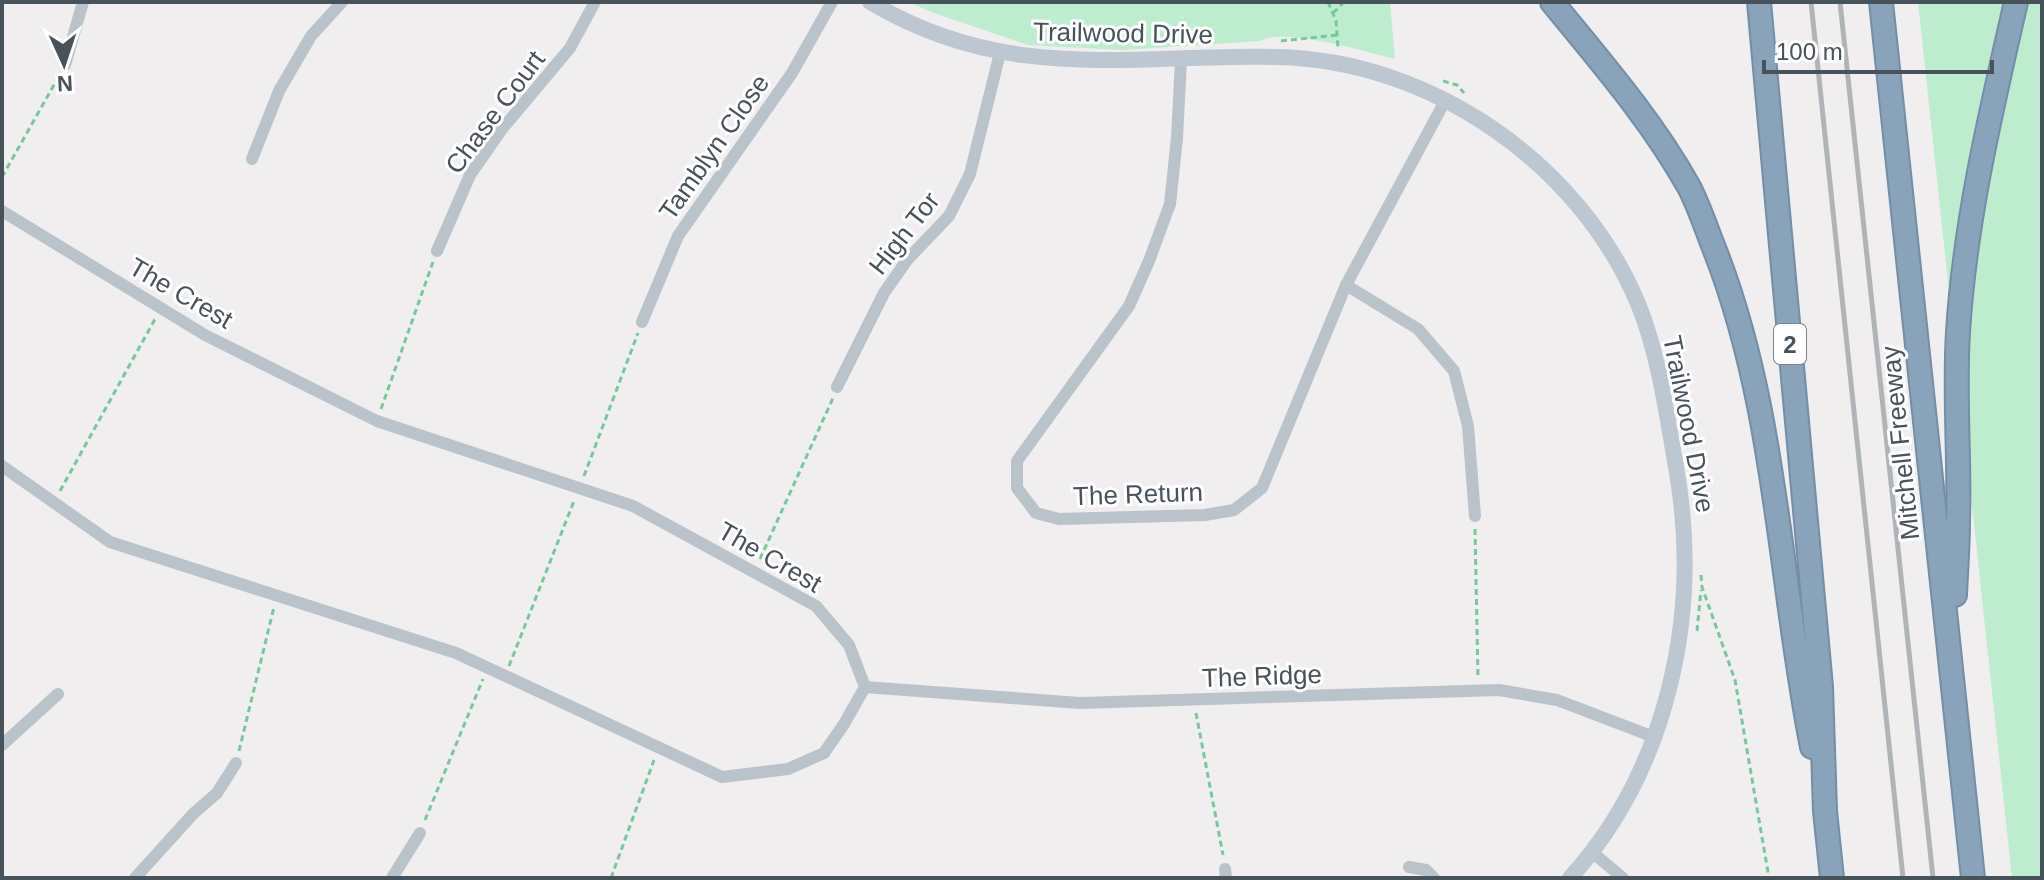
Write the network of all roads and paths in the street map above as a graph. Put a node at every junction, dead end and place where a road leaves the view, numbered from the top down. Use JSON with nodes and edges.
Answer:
{"nodes":[{"id":1,"x":83,"y":2,"type":"edge"},
{"id":2,"x":342,"y":2,"type":"edge"},
{"id":3,"x":595,"y":2,"type":"edge"},
{"id":4,"x":832,"y":2,"type":"edge"},
{"id":5,"x":870,"y":2,"type":"edge"},
{"id":6,"x":1328,"y":2,"type":"edge"},
{"id":7,"x":1344,"y":2,"type":"edge"},
{"id":8,"x":1552,"y":2,"type":"edge"},
{"id":9,"x":1759,"y":2,"type":"edge"},
{"id":10,"x":1881,"y":2,"type":"edge"},
{"id":11,"x":2016,"y":2,"type":"edge"},
{"id":12,"x":1333,"y":13,"type":"junction"},
{"id":13,"x":1337,"y":35,"type":"junction"},
{"id":14,"x":1272,"y":41,"type":"dead end"},
{"id":15,"x":1000,"y":53,"type":"junction"},
{"id":16,"x":1343,"y":53,"type":"dead end"},
{"id":17,"x":1181,"y":60,"type":"junction"},
{"id":18,"x":65,"y":65,"type":"joint"},
{"id":19,"x":1436,"y":80,"type":"dead end"},
{"id":20,"x":1469,"y":97,"type":"dead end"},
{"id":21,"x":1445,"y":101,"type":"junction"},
{"id":22,"x":252,"y":159,"type":"dead end"},
{"id":23,"x":2,"y":177,"type":"edge"},
{"id":24,"x":2,"y":211,"type":"edge"},
{"id":25,"x":437,"y":251,"type":"joint"},
{"id":26,"x":1346,"y":285,"type":"junction"},
{"id":27,"x":160,"y":308,"type":"junction"},
{"id":28,"x":642,"y":322,"type":"dead end"},
{"id":29,"x":837,"y":387,"type":"joint"},
{"id":30,"x":377,"y":421,"type":"junction"},
{"id":31,"x":2,"y":466,"type":"edge"},
{"id":32,"x":54,"y":502,"type":"junction"},
{"id":33,"x":1475,"y":516,"type":"joint"},
{"id":34,"x":1700,"y":567,"type":"dead end"},
{"id":35,"x":754,"y":572,"type":"junction"},
{"id":36,"x":276,"y":596,"type":"junction"},
{"id":37,"x":1951,"y":664,"type":"junction"},
{"id":38,"x":488,"y":668,"type":"junction"},
{"id":39,"x":865,"y":687,"type":"junction"},
{"id":40,"x":1479,"y":690,"type":"junction"},
{"id":41,"x":58,"y":694,"type":"dead end"},
{"id":42,"x":1194,"y":701,"type":"junction"},
{"id":43,"x":1654,"y":737,"type":"junction"},
{"id":44,"x":2,"y":745,"type":"edge"},
{"id":45,"x":658,"y":749,"type":"junction"},
{"id":46,"x":236,"y":763,"type":"joint"},
{"id":47,"x":1825,"y":811,"type":"junction"},
{"id":48,"x":420,"y":833,"type":"joint"},
{"id":49,"x":1592,"y":852,"type":"junction"},
{"id":50,"x":1409,"y":867,"type":"dead end"},
{"id":51,"x":1226,"y":874,"type":"edge"},
{"id":52,"x":135,"y":878,"type":"edge"},
{"id":53,"x":392,"y":878,"type":"edge"},
{"id":54,"x":611,"y":878,"type":"edge"},
{"id":55,"x":1434,"y":878,"type":"edge"},
{"id":56,"x":1570,"y":878,"type":"edge"},
{"id":57,"x":1623,"y":878,"type":"edge"},
{"id":58,"x":1769,"y":878,"type":"edge"},
{"id":59,"x":1832,"y":878,"type":"edge"},
{"id":60,"x":1973,"y":878,"type":"edge"}],
"edges":[{"from":1,"to":18,"type":"street"},
{"from":2,"to":22,"type":"street"},
{"from":3,"to":25,"type":"street","name":"Chase Court"},
{"from":4,"to":28,"type":"street","name":"Tamblyn Close"},
{"from":5,"to":15,"type":"street","name":"Trailwood Drive"},
{"from":6,"to":12,"type":"path"},
{"from":7,"to":12,"type":"path"},
{"from":8,"to":47,"type":"highway"},
{"from":9,"to":47,"type":"highway","number":"2"},
{"from":10,"to":37,"type":"highway","name":"Mitchell Freeway"},
{"from":11,"to":37,"type":"highway"},
{"from":12,"to":13,"type":"path"},
{"from":13,"to":14,"type":"path"},
{"from":13,"to":16,"type":"path"},
{"from":15,"to":17,"type":"street","name":"Trailwood Drive"},
{"from":15,"to":29,"type":"street","name":"High Tor"},
{"from":17,"to":21,"type":"street","name":"Trailwood Drive"},
{"from":17,"to":26,"type":"street","name":"The Return"},
{"from":18,"to":23,"type":"path"},
{"from":19,"to":20,"type":"path"},
{"from":21,"to":26,"type":"street","name":"The Return"},
{"from":21,"to":43,"type":"street","name":"Trailwood Drive"},
{"from":24,"to":27,"type":"street","name":"The Crest"},
{"from":25,"to":30,"type":"path"},
{"from":26,"to":33,"type":"street"},
{"from":27,"to":30,"type":"street","name":"The Crest"},
{"from":27,"to":32,"type":"path"},
{"from":29,"to":35,"type":"path"},
{"from":30,"to":35,"type":"street","name":"The Crest"},
{"from":31,"to":32,"type":"street"},
{"from":32,"to":36,"type":"street"},
{"from":33,"to":40,"type":"path"},
{"from":34,"to":58,"type":"path"},
{"from":35,"to":39,"type":"street","name":"The Crest"},
{"from":36,"to":38,"type":"street"},
{"from":36,"to":46,"type":"path"},
{"from":37,"to":60,"type":"highway","name":"Mitchell Freeway"},
{"from":38,"to":45,"type":"street"},
{"from":38,"to":48,"type":"path"},
{"from":39,"to":42,"type":"street","name":"The Ridge"},
{"from":39,"to":45,"type":"street"},
{"from":40,"to":42,"type":"street","name":"The Ridge"},
{"from":40,"to":43,"type":"street","name":"The Ridge"},
{"from":41,"to":44,"type":"street"},
{"from":42,"to":51,"type":"path"},
{"from":43,"to":49,"type":"street","name":"Trailwood Drive"},
{"from":45,"to":54,"type":"path"},
{"from":46,"to":52,"type":"street"},
{"from":47,"to":59,"type":"highway","number":"2"},
{"from":48,"to":53,"type":"street"},
{"from":49,"to":56,"type":"street","name":"Trailwood Drive"},
{"from":49,"to":57,"type":"street"},
{"from":50,"to":55,"type":"street"}]}
